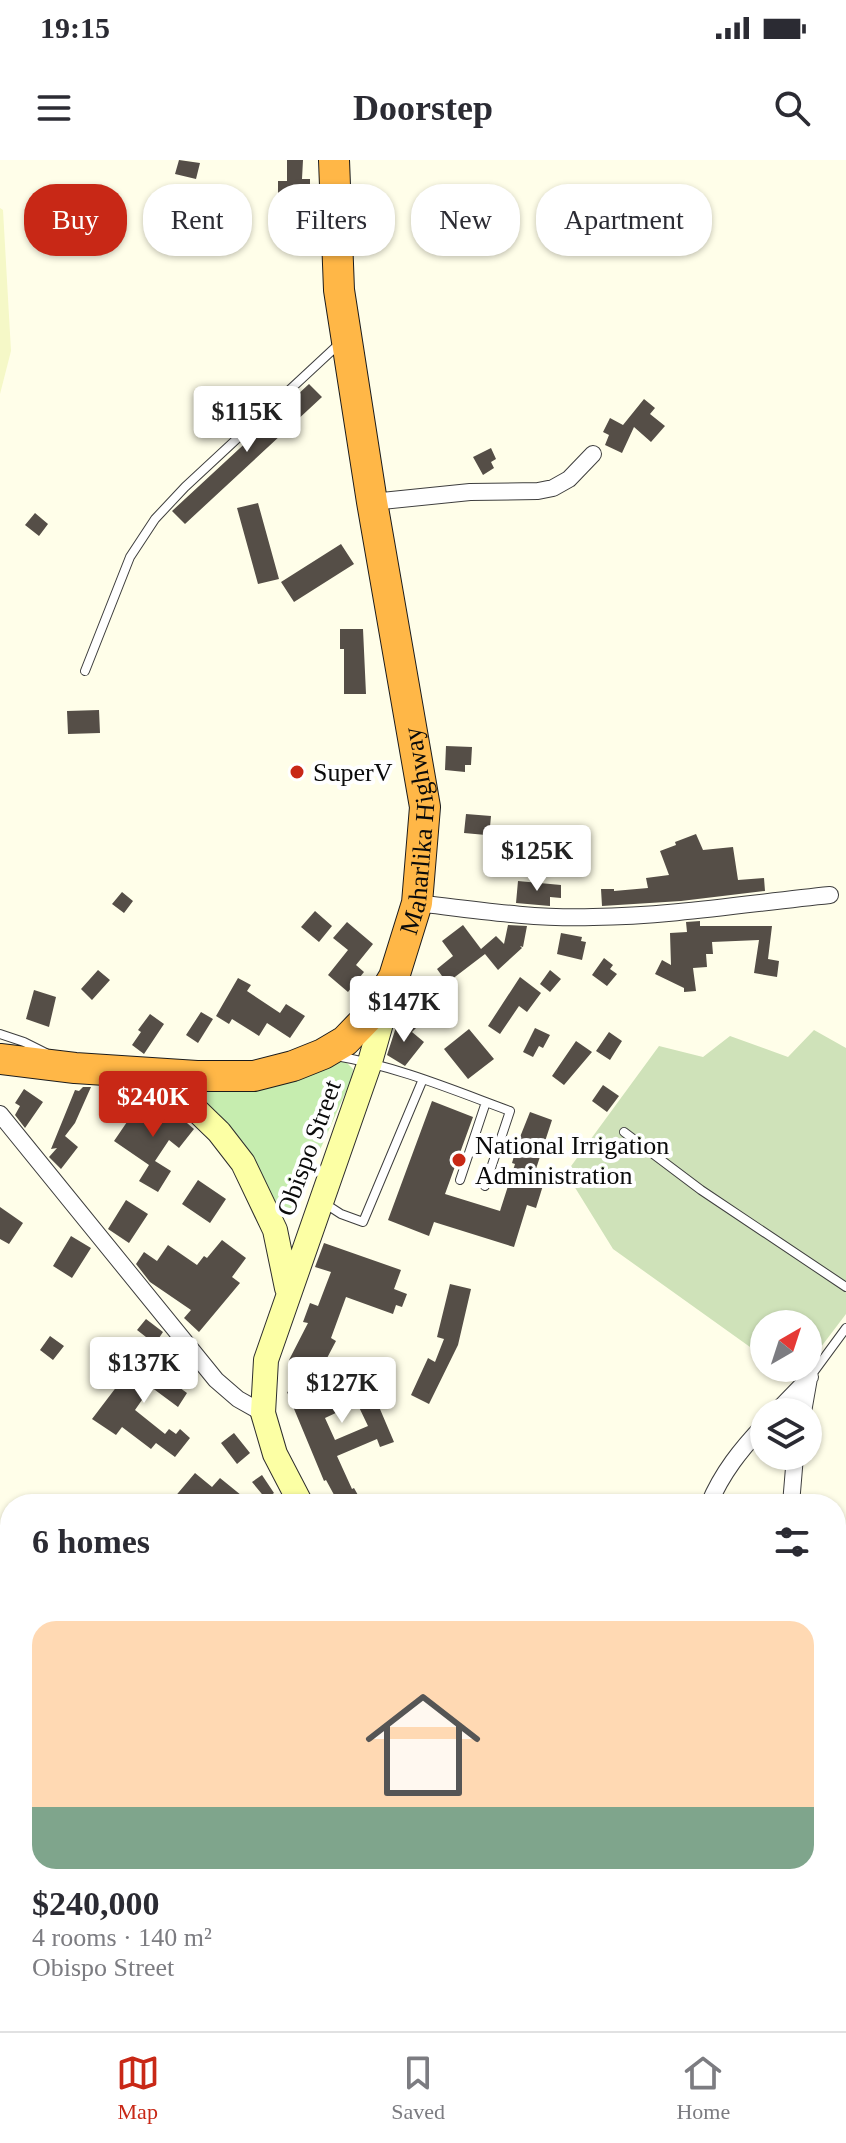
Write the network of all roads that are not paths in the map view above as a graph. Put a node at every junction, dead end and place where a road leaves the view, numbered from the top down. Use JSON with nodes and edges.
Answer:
{"nodes":[{"id":1,"x":334,"y":160,"type":"edge"},
{"id":2,"x":346,"y":338,"type":"junction"},
{"id":3,"x":593,"y":454,"type":"dead end"},
{"id":4,"x":372,"y":502,"type":"junction"},
{"id":5,"x":85,"y":671,"type":"dead end"},
{"id":6,"x":830,"y":895,"type":"dead end"},
{"id":7,"x":417,"y":903,"type":"junction"},
{"id":8,"x":394,"y":977,"type":"junction"},
{"id":9,"x":323,"y":1054,"type":"junction"},
{"id":10,"x":2,"y":1056,"type":"edge"},
{"id":11,"x":370,"y":1062,"type":"junction"},
{"id":12,"x":144,"y":1071,"type":"junction"},
{"id":13,"x":423,"y":1079,"type":"junction"},
{"id":14,"x":486,"y":1102,"type":"junction"},
{"id":15,"x":0,"y":1114,"type":"edge"},
{"id":16,"x":624,"y":1132,"type":"dead end"},
{"id":17,"x":460,"y":1180,"type":"dead end"},
{"id":18,"x":485,"y":1186,"type":"dead end"},
{"id":19,"x":318,"y":1207,"type":"junction"},
{"id":20,"x":269,"y":1216,"type":"junction"},
{"id":21,"x":846,"y":1287,"type":"edge"},
{"id":22,"x":288,"y":1291,"type":"junction"},
{"id":23,"x":846,"y":1328,"type":"edge"},
{"id":24,"x":822,"y":1361,"type":"edge"},
{"id":25,"x":805,"y":1382,"type":"edge"},
{"id":26,"x":790,"y":1398,"type":"edge"},
{"id":27,"x":263,"y":1413,"type":"junction"},
{"id":28,"x":750,"y":1440,"type":"edge"},
{"id":29,"x":794,"y":1470,"type":"edge"},
{"id":30,"x":291,"y":1494,"type":"edge"},
{"id":31,"x":713,"y":1494,"type":"edge"},
{"id":32,"x":792,"y":1494,"type":"edge"}],
"edges":[{"from":1,"to":2,"type":"highway","name":"Maharlika Highway"},
{"from":2,"to":4,"type":"highway","name":"Maharlika Highway"},
{"from":2,"to":5,"type":"lane"},
{"from":3,"to":4,"type":"street"},
{"from":4,"to":7,"type":"highway","name":"Maharlika Highway"},
{"from":6,"to":7,"type":"street"},
{"from":7,"to":8,"type":"highway","name":"Maharlika Highway"},
{"from":8,"to":9,"type":"highway","name":"Maharlika Highway"},
{"from":8,"to":11,"type":"street","name":"Obispo Street"},
{"from":9,"to":11,"type":"lane"},
{"from":9,"to":12,"type":"highway","name":"Maharlika Highway"},
{"from":10,"to":12,"type":"highway","name":"Maharlika Highway"},
{"from":11,"to":13,"type":"lane"},
{"from":11,"to":19,"type":"street","name":"Obispo Street"},
{"from":12,"to":20,"type":"street","name":"Obispo Street"},
{"from":13,"to":14,"type":"lane"},
{"from":13,"to":19,"type":"lane"},
{"from":14,"to":17,"type":"lane"},
{"from":14,"to":18,"type":"lane"},
{"from":15,"to":27,"type":"street"},
{"from":16,"to":21,"type":"lane"},
{"from":19,"to":20,"type":"street"},
{"from":19,"to":22,"type":"street","name":"Obispo Street"},
{"from":20,"to":22,"type":"street","name":"Obispo Street"},
{"from":22,"to":27,"type":"street","name":"Obispo Street"},
{"from":23,"to":24,"type":"lane"},
{"from":25,"to":26,"type":"street"},
{"from":27,"to":30,"type":"street","name":"Obispo Street"},
{"from":28,"to":31,"type":"street"},
{"from":29,"to":32,"type":"street"}]}
